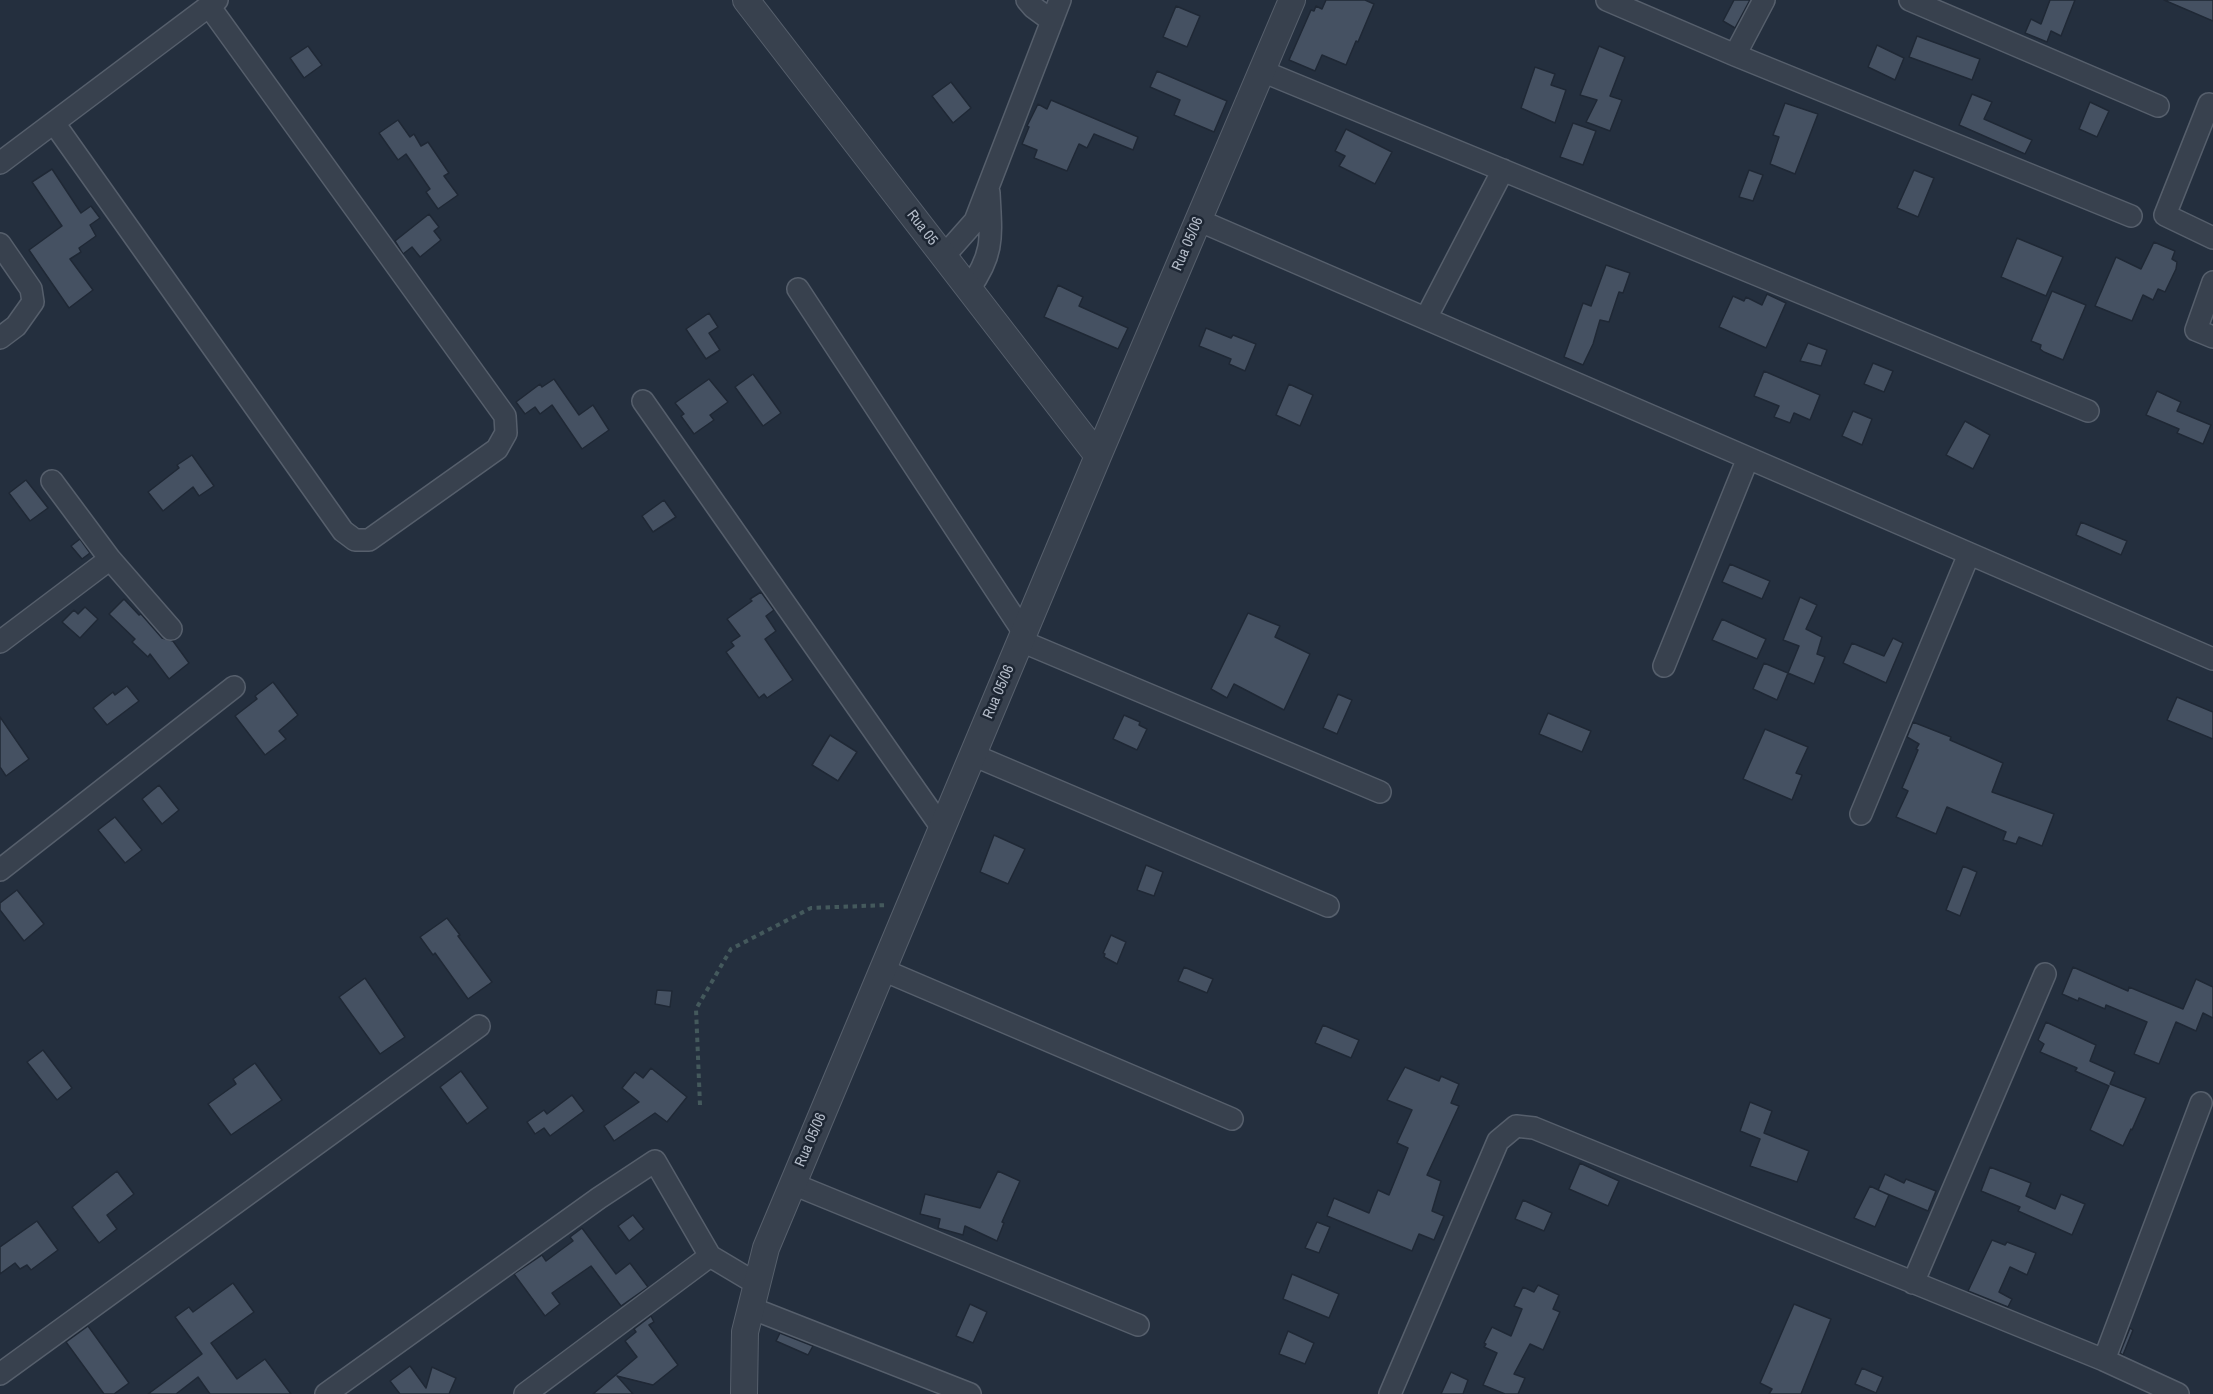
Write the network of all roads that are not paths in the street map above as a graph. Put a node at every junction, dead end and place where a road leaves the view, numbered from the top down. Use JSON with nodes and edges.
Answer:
{"nodes":[{"id":1,"x":746,"y":0,"type":"edge"},
{"id":2,"x":1028,"y":0,"type":"edge"},
{"id":3,"x":1060,"y":0,"type":"edge"},
{"id":4,"x":1292,"y":0,"type":"edge"},
{"id":5,"x":1607,"y":0,"type":"edge"},
{"id":6,"x":1764,"y":0,"type":"edge"},
{"id":7,"x":1910,"y":0,"type":"edge"},
{"id":8,"x":213,"y":3,"type":"edge"},
{"id":9,"x":1632,"y":5,"type":"edge"},
{"id":10,"x":1052,"y":21,"type":"junction"},
{"id":11,"x":1735,"y":55,"type":"junction"},
{"id":12,"x":1262,"y":71,"type":"junction"},
{"id":13,"x":2158,"y":106,"type":"dead end"},
{"id":14,"x":2213,"y":106,"type":"edge"},
{"id":15,"x":54,"y":123,"type":"junction"},
{"id":16,"x":0,"y":163,"type":"edge"},
{"id":17,"x":1503,"y":170,"type":"junction"},
{"id":18,"x":989,"y":184,"type":"junction"},
{"id":19,"x":2131,"y":216,"type":"dead end"},
{"id":20,"x":1198,"y":220,"type":"junction"},
{"id":21,"x":2213,"y":238,"type":"edge"},
{"id":22,"x":0,"y":244,"type":"edge"},
{"id":23,"x":944,"y":256,"type":"junction"},
{"id":24,"x":2213,"y":282,"type":"edge"},
{"id":25,"x":798,"y":289,"type":"dead end"},
{"id":26,"x":969,"y":289,"type":"junction"},
{"id":27,"x":1426,"y":318,"type":"junction"},
{"id":28,"x":2213,"y":337,"type":"edge"},
{"id":29,"x":0,"y":338,"type":"edge"},
{"id":30,"x":643,"y":401,"type":"dead end"},
{"id":31,"x":2088,"y":411,"type":"dead end"},
{"id":32,"x":1098,"y":456,"type":"junction"},
{"id":33,"x":1748,"y":458,"type":"junction"},
{"id":34,"x":52,"y":481,"type":"dead end"},
{"id":35,"x":1969,"y":554,"type":"junction"},
{"id":36,"x":110,"y":559,"type":"junction"},
{"id":37,"x":171,"y":629,"type":"dead end"},
{"id":38,"x":1023,"y":637,"type":"junction"},
{"id":39,"x":0,"y":642,"type":"edge"},
{"id":40,"x":2213,"y":659,"type":"edge"},
{"id":41,"x":1664,"y":666,"type":"dead end"},
{"id":42,"x":234,"y":687,"type":"dead end"},
{"id":43,"x":973,"y":755,"type":"junction"},
{"id":44,"x":1380,"y":792,"type":"dead end"},
{"id":45,"x":1861,"y":814,"type":"dead end"},
{"id":46,"x":942,"y":828,"type":"junction"},
{"id":47,"x":0,"y":870,"type":"edge"},
{"id":48,"x":1328,"y":906,"type":"dead end"},
{"id":49,"x":883,"y":970,"type":"junction"},
{"id":50,"x":2045,"y":974,"type":"dead end"},
{"id":51,"x":479,"y":1026,"type":"dead end"},
{"id":52,"x":2201,"y":1103,"type":"dead end"},
{"id":53,"x":1232,"y":1119,"type":"dead end"},
{"id":54,"x":793,"y":1184,"type":"junction"},
{"id":55,"x":710,"y":1256,"type":"junction"},
{"id":56,"x":1913,"y":1282,"type":"junction"},
{"id":57,"x":754,"y":1296,"type":"junction"},
{"id":58,"x":1138,"y":1325,"type":"dead end"},
{"id":59,"x":2104,"y":1360,"type":"junction"},
{"id":60,"x":0,"y":1374,"type":"edge"},
{"id":61,"x":326,"y":1394,"type":"edge"},
{"id":62,"x":525,"y":1394,"type":"edge"},
{"id":63,"x":744,"y":1394,"type":"edge"},
{"id":64,"x":970,"y":1394,"type":"edge"},
{"id":65,"x":1390,"y":1394,"type":"edge"},
{"id":66,"x":2178,"y":1394,"type":"edge"}],
"edges":[{"from":1,"to":23,"type":"street","name":"Rua 05"},
{"from":2,"to":10,"type":"street"},
{"from":3,"to":10,"type":"street"},
{"from":4,"to":12,"type":"street","name":"Rua 05/06"},
{"from":5,"to":9,"type":"street"},
{"from":6,"to":11,"type":"street"},
{"from":7,"to":13,"type":"street"},
{"from":8,"to":15,"type":"street"},
{"from":8,"to":15,"type":"street"},
{"from":9,"to":11,"type":"street"},
{"from":10,"to":18,"type":"street"},
{"from":11,"to":19,"type":"street"},
{"from":12,"to":17,"type":"street"},
{"from":12,"to":20,"type":"street","name":"Rua 05/06"},
{"from":14,"to":21,"type":"street"},
{"from":15,"to":16,"type":"street"},
{"from":17,"to":27,"type":"street"},
{"from":17,"to":31,"type":"street"},
{"from":18,"to":23,"type":"street"},
{"from":18,"to":26,"type":"street"},
{"from":20,"to":27,"type":"street"},
{"from":20,"to":32,"type":"street","name":"Rua 05/06"},
{"from":22,"to":29,"type":"street"},
{"from":23,"to":26,"type":"street","name":"Rua 05"},
{"from":24,"to":28,"type":"street"},
{"from":25,"to":38,"type":"street"},
{"from":26,"to":32,"type":"street","name":"Rua 05"},
{"from":27,"to":33,"type":"street"},
{"from":30,"to":46,"type":"street"},
{"from":32,"to":38,"type":"street","name":"Rua 05/06"},
{"from":33,"to":35,"type":"street"},
{"from":33,"to":41,"type":"street"},
{"from":34,"to":36,"type":"street"},
{"from":35,"to":40,"type":"street"},
{"from":35,"to":45,"type":"street"},
{"from":36,"to":37,"type":"street"},
{"from":36,"to":39,"type":"street"},
{"from":38,"to":43,"type":"street","name":"Rua 05/06"},
{"from":38,"to":44,"type":"street"},
{"from":42,"to":47,"type":"street"},
{"from":43,"to":46,"type":"street","name":"Rua 05/06"},
{"from":43,"to":48,"type":"street"},
{"from":46,"to":49,"type":"street","name":"Rua 05/06"},
{"from":49,"to":53,"type":"street"},
{"from":49,"to":54,"type":"street","name":"Rua 05/06"},
{"from":50,"to":56,"type":"street"},
{"from":51,"to":60,"type":"street"},
{"from":52,"to":59,"type":"street"},
{"from":54,"to":57,"type":"street","name":"Rua 05/06"},
{"from":54,"to":58,"type":"street"},
{"from":55,"to":57,"type":"street"},
{"from":55,"to":61,"type":"street"},
{"from":55,"to":62,"type":"street"},
{"from":56,"to":59,"type":"street"},
{"from":56,"to":65,"type":"street"},
{"from":57,"to":63,"type":"street","name":"Rua 05/06"},
{"from":57,"to":64,"type":"street"},
{"from":59,"to":66,"type":"street"}]}
